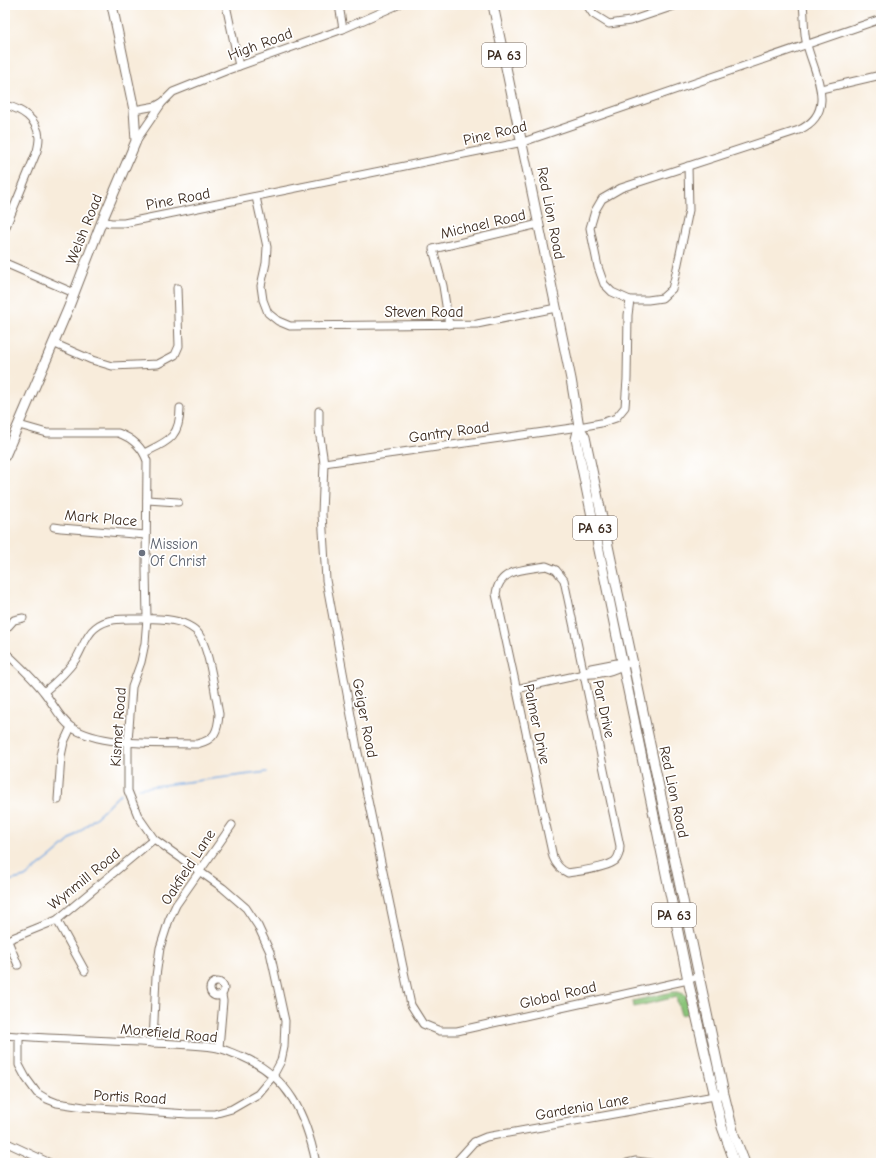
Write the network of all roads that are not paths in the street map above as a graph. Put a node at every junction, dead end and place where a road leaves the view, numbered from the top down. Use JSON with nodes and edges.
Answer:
{"nodes":[{"id":1,"x":112,"y":5,"type":"edge"},
{"id":2,"x":226,"y":5,"type":"edge"},
{"id":3,"x":339,"y":5,"type":"edge"},
{"id":4,"x":398,"y":5,"type":"edge"},
{"id":5,"x":493,"y":5,"type":"edge"},
{"id":6,"x":587,"y":5,"type":"edge"},
{"id":7,"x":677,"y":5,"type":"edge"},
{"id":8,"x":803,"y":5,"type":"edge"},
{"id":9,"x":881,"y":19,"type":"edge"},
{"id":10,"x":343,"y":29,"type":"junction"},
{"id":11,"x":807,"y":44,"type":"junction"},
{"id":12,"x":239,"y":66,"type":"junction"},
{"id":13,"x":881,"y":75,"type":"edge"},
{"id":14,"x":821,"y":89,"type":"junction"},
{"id":15,"x":163,"y":102,"type":"junction"},
{"id":16,"x":5,"y":105,"type":"edge"},
{"id":17,"x":134,"y":110,"type":"junction"},
{"id":18,"x":136,"y":141,"type":"junction"},
{"id":19,"x":523,"y":142,"type":"junction"},
{"id":20,"x":688,"y":166,"type":"junction"},
{"id":21,"x":256,"y":196,"type":"junction"},
{"id":22,"x":102,"y":221,"type":"junction"},
{"id":23,"x":539,"y":224,"type":"junction"},
{"id":24,"x":5,"y":229,"type":"edge"},
{"id":25,"x":5,"y":263,"type":"edge"},
{"id":26,"x":177,"y":288,"type":"dead end"},
{"id":27,"x":74,"y":293,"type":"junction"},
{"id":28,"x":630,"y":300,"type":"junction"},
{"id":29,"x":556,"y":308,"type":"junction"},
{"id":30,"x":450,"y":325,"type":"junction"},
{"id":31,"x":53,"y":343,"type":"junction"},
{"id":32,"x":180,"y":408,"type":"dead end"},
{"id":33,"x":319,"y":411,"type":"dead end"},
{"id":34,"x":19,"y":425,"type":"junction"},
{"id":35,"x":579,"y":427,"type":"junction"},
{"id":36,"x":144,"y":454,"type":"junction"},
{"id":37,"x":5,"y":456,"type":"edge"},
{"id":38,"x":324,"y":462,"type":"junction"},
{"id":39,"x":148,"y":500,"type":"junction"},
{"id":40,"x":178,"y":502,"type":"dead end"},
{"id":41,"x":54,"y":527,"type":"dead end"},
{"id":42,"x":146,"y":535,"type":"junction"},
{"id":43,"x":556,"y":570,"type":"joint"},
{"id":44,"x":23,"y":618,"type":"dead end"},
{"id":45,"x":147,"y":618,"type":"junction"},
{"id":46,"x":5,"y":630,"type":"edge"},
{"id":47,"x":5,"y":652,"type":"edge"},
{"id":48,"x":633,"y":663,"type":"junction"},
{"id":49,"x":624,"y":664,"type":"junction"},
{"id":50,"x":584,"y":674,"type":"junction"},
{"id":51,"x":516,"y":689,"type":"junction"},
{"id":52,"x":44,"y":692,"type":"junction"},
{"id":53,"x":71,"y":727,"type":"junction"},
{"id":54,"x":128,"y":742,"type":"junction"},
{"id":55,"x":58,"y":800,"type":"dead end"},
{"id":56,"x":232,"y":825,"type":"dead end"},
{"id":57,"x":154,"y":839,"type":"junction"},
{"id":58,"x":560,"y":868,"type":"joint"},
{"id":59,"x":199,"y":871,"type":"junction"},
{"id":60,"x":57,"y":920,"type":"junction"},
{"id":61,"x":7,"y":941,"type":"edge"},
{"id":62,"x":18,"y":965,"type":"dead end"},
{"id":63,"x":85,"y":971,"type":"dead end"},
{"id":64,"x":698,"y":976,"type":"junction"},
{"id":65,"x":688,"y":980,"type":"junction"},
{"id":66,"x":222,"y":995,"type":"dead end"},
{"id":67,"x":423,"y":1024,"type":"joint"},
{"id":68,"x":5,"y":1035,"type":"edge"},
{"id":69,"x":19,"y":1036,"type":"junction"},
{"id":70,"x":153,"y":1043,"type":"junction"},
{"id":71,"x":219,"y":1048,"type":"junction"},
{"id":72,"x":273,"y":1076,"type":"junction"},
{"id":73,"x":724,"y":1094,"type":"junction"},
{"id":74,"x":714,"y":1097,"type":"junction"},
{"id":75,"x":5,"y":1142,"type":"edge"},
{"id":76,"x":50,"y":1163,"type":"edge"},
{"id":77,"x":316,"y":1163,"type":"edge"},
{"id":78,"x":455,"y":1163,"type":"edge"},
{"id":79,"x":627,"y":1163,"type":"edge"},
{"id":80,"x":651,"y":1163,"type":"edge"},
{"id":81,"x":735,"y":1163,"type":"edge"},
{"id":82,"x":745,"y":1163,"type":"edge"}],
"edges":[{"from":1,"to":17,"type":"main road","name":"Welsh Road"},
{"from":2,"to":12,"type":"street"},
{"from":3,"to":10,"type":"street"},
{"from":4,"to":10,"type":"street","name":"High Road"},
{"from":5,"to":19,"type":"main road","name":"Red Lion Road","number":"PA 63"},
{"from":6,"to":7,"type":"street"},
{"from":8,"to":11,"type":"street"},
{"from":9,"to":11,"type":"street","name":"Pine Road"},
{"from":10,"to":12,"type":"street","name":"High Road"},
{"from":11,"to":14,"type":"street"},
{"from":11,"to":19,"type":"street","name":"Pine Road"},
{"from":12,"to":15,"type":"street","name":"High Road"},
{"from":13,"to":14,"type":"street"},
{"from":14,"to":20,"type":"street"},
{"from":15,"to":17,"type":"street","name":"High Road"},
{"from":15,"to":18,"type":"street"},
{"from":16,"to":24,"type":"street"},
{"from":17,"to":18,"type":"main road","name":"Welsh Road"},
{"from":18,"to":22,"type":"main road","name":"Welsh Road"},
{"from":19,"to":21,"type":"street","name":"Pine Road"},
{"from":19,"to":23,"type":"main road","name":"Red Lion Road","number":"PA 63"},
{"from":20,"to":28,"type":"street"},
{"from":20,"to":28,"type":"street"},
{"from":21,"to":22,"type":"street","name":"Pine Road"},
{"from":21,"to":30,"type":"street","name":"Steven Road"},
{"from":22,"to":27,"type":"main road","name":"Welsh Road"},
{"from":23,"to":29,"type":"main road","name":"Red Lion Road","number":"PA 63"},
{"from":23,"to":30,"type":"street","name":"Michael Road"},
{"from":25,"to":27,"type":"street"},
{"from":26,"to":31,"type":"street"},
{"from":27,"to":31,"type":"main road","name":"Welsh Road"},
{"from":28,"to":35,"type":"street","name":"Gantry Road"},
{"from":29,"to":30,"type":"street","name":"Steven Road"},
{"from":29,"to":35,"type":"main road","name":"Red Lion Road","number":"PA 63"},
{"from":31,"to":34,"type":"main road","name":"Welsh Road"},
{"from":32,"to":36,"type":"street"},
{"from":33,"to":38,"type":"street","name":"Geiger Road"},
{"from":34,"to":36,"type":"street"},
{"from":34,"to":37,"type":"main road","name":"Welsh Road"},
{"from":35,"to":38,"type":"street","name":"Gantry Road"},
{"from":35,"to":48,"type":"main road","name":"Red Lion Road","number":"PA 63"},
{"from":35,"to":49,"type":"main road","name":"Red Lion Road","number":"PA 63"},
{"from":36,"to":39,"type":"street","name":"Kismet Road"},
{"from":38,"to":67,"type":"street","name":"Geiger Road"},
{"from":39,"to":40,"type":"street"},
{"from":39,"to":42,"type":"street","name":"Kismet Road"},
{"from":41,"to":42,"type":"street","name":"Mark Place"},
{"from":42,"to":45,"type":"street","name":"Kismet Road"},
{"from":43,"to":50,"type":"street","name":"Par Drive"},
{"from":43,"to":51,"type":"street","name":"Palmer Drive"},
{"from":44,"to":46,"type":"street"},
{"from":45,"to":52,"type":"street"},
{"from":45,"to":54,"type":"street","name":"Kismet Road"},
{"from":45,"to":54,"type":"street"},
{"from":47,"to":52,"type":"street"},
{"from":48,"to":49,"type":"street"},
{"from":48,"to":64,"type":"main road","name":"Red Lion Road","number":"PA 63"},
{"from":49,"to":50,"type":"street"},
{"from":49,"to":65,"type":"main road","name":"Red Lion Road","number":"PA 63"},
{"from":50,"to":51,"type":"street"},
{"from":50,"to":58,"type":"street","name":"Par Drive"},
{"from":51,"to":58,"type":"street","name":"Palmer Drive"},
{"from":52,"to":53,"type":"street"},
{"from":53,"to":54,"type":"street"},
{"from":53,"to":55,"type":"street"},
{"from":54,"to":57,"type":"street","name":"Kismet Road"},
{"from":56,"to":59,"type":"street","name":"Oakfield Lane"},
{"from":57,"to":59,"type":"street","name":"Kismet Road"},
{"from":57,"to":60,"type":"street","name":"Wynmill Road"},
{"from":59,"to":70,"type":"street","name":"Oakfield Lane"},
{"from":59,"to":72,"type":"street","name":"Kismet Road"},
{"from":60,"to":61,"type":"street","name":"Wynmill Road"},
{"from":60,"to":63,"type":"street"},
{"from":61,"to":62,"type":"street"},
{"from":64,"to":65,"type":"street","name":"Global Road"},
{"from":64,"to":73,"type":"main road","name":"Red Lion Road","number":"PA 63"},
{"from":65,"to":67,"type":"street","name":"Global Road"},
{"from":65,"to":74,"type":"main road","name":"Red Lion Road","number":"PA 63"},
{"from":66,"to":71,"type":"street"},
{"from":68,"to":69,"type":"street","name":"Morefield Road"},
{"from":69,"to":70,"type":"street","name":"Morefield Road"},
{"from":69,"to":72,"type":"street","name":"Portis Road"},
{"from":70,"to":71,"type":"street","name":"Morefield Road"},
{"from":71,"to":72,"type":"street","name":"Morefield Road"},
{"from":72,"to":77,"type":"street","name":"Morefield Road"},
{"from":73,"to":74,"type":"street","name":"Gardenia Lane"},
{"from":73,"to":82,"type":"main road","name":"Red Lion Road","number":"PA 63"},
{"from":74,"to":78,"type":"street","name":"Gardenia Lane"},
{"from":74,"to":81,"type":"main road","name":"Red Lion Road","number":"PA 63"},
{"from":75,"to":76,"type":"street"},
{"from":79,"to":80,"type":"street"}]}
